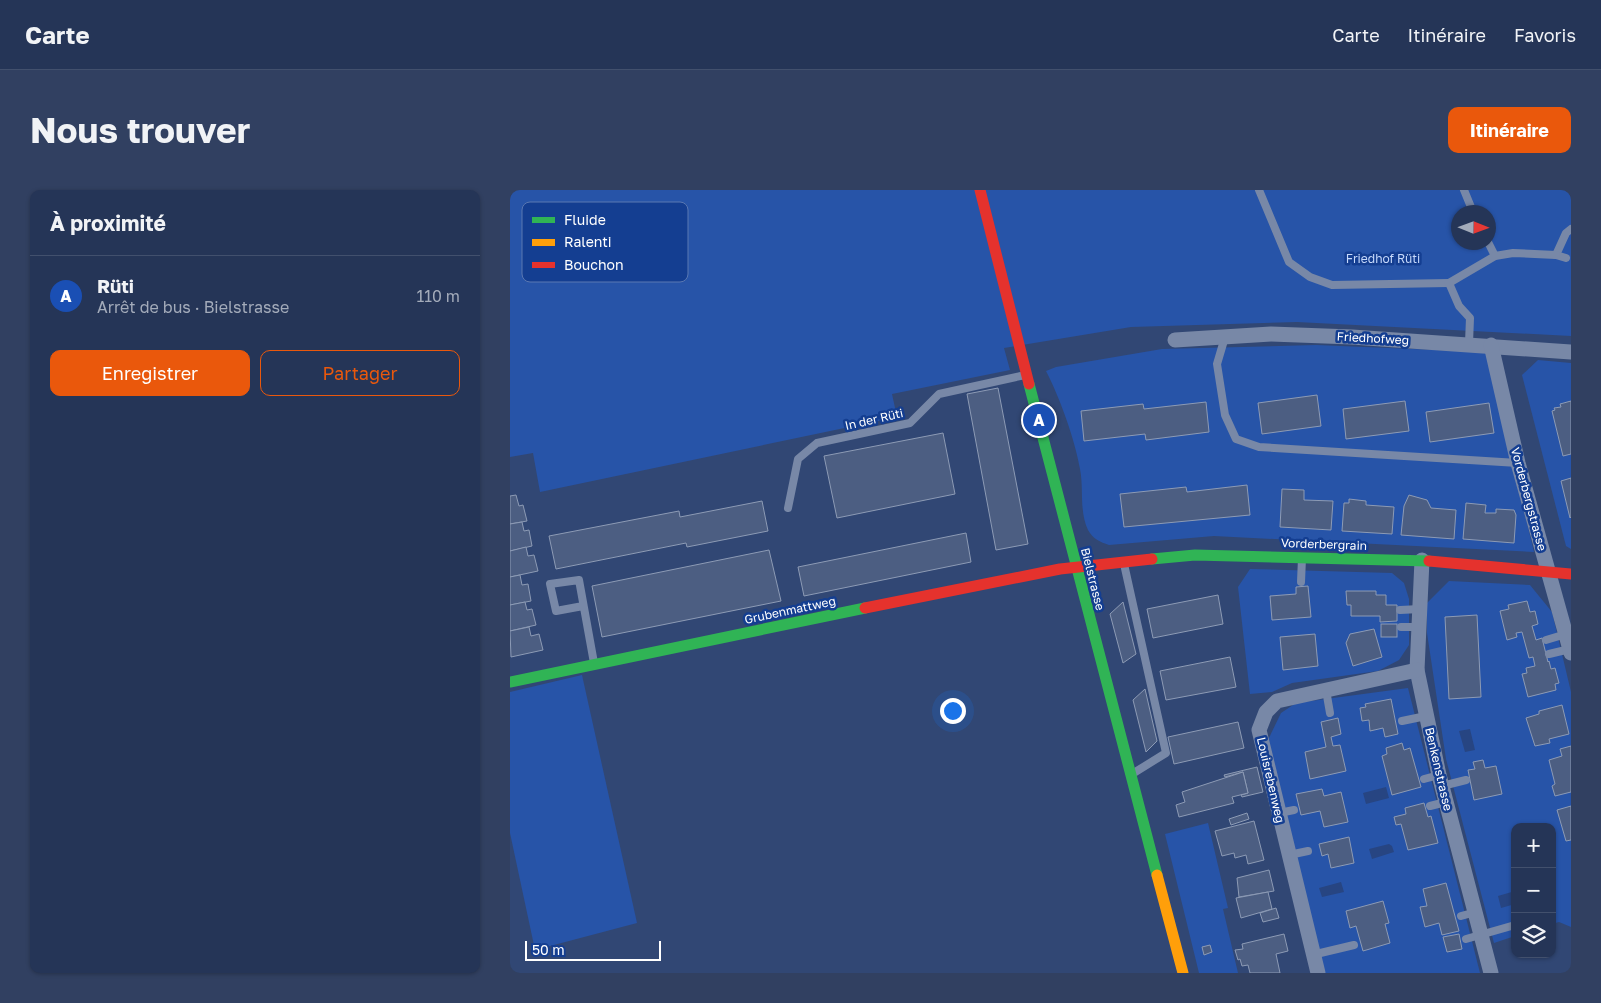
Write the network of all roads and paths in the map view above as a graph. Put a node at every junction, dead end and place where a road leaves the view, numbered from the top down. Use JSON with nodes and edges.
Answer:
{"nodes":[{"id":1,"x":980,"y":190,"type":"edge"},
{"id":2,"x":1259,"y":190,"type":"edge"},
{"id":3,"x":1464,"y":190,"type":"edge"},
{"id":4,"x":1470,"y":205,"type":"edge"},
{"id":5,"x":1571,"y":229,"type":"edge"},
{"id":6,"x":1492,"y":250,"type":"edge"},
{"id":7,"x":1556,"y":255,"type":"junction"},
{"id":8,"x":1495,"y":256,"type":"junction"},
{"id":9,"x":1566,"y":258,"type":"dead end"},
{"id":10,"x":1449,"y":283,"type":"junction"},
{"id":11,"x":1225,"y":337,"type":"junction"},
{"id":12,"x":1175,"y":340,"type":"dead end"},
{"id":13,"x":1469,"y":343,"type":"junction"},
{"id":14,"x":1491,"y":344,"type":"junction"},
{"id":15,"x":1571,"y":352,"type":"edge"},
{"id":16,"x":1027,"y":375,"type":"junction"},
{"id":17,"x":1518,"y":463,"type":"junction"},
{"id":18,"x":788,"y":508,"type":"dead end"},
{"id":19,"x":1302,"y":556,"type":"junction"},
{"id":20,"x":1422,"y":560,"type":"junction"},
{"id":21,"x":1124,"y":562,"type":"junction"},
{"id":22,"x":1076,"y":568,"type":"junction"},
{"id":23,"x":1549,"y":573,"type":"junction"},
{"id":24,"x":1571,"y":574,"type":"edge"},
{"id":25,"x":1302,"y":582,"type":"dead end"},
{"id":26,"x":583,"y":606,"type":"junction"},
{"id":27,"x":1420,"y":609,"type":"junction"},
{"id":28,"x":1400,"y":610,"type":"dead end"},
{"id":29,"x":1401,"y":627,"type":"dead end"},
{"id":30,"x":1419,"y":627,"type":"junction"},
{"id":31,"x":1546,"y":640,"type":"dead end"},
{"id":32,"x":1569,"y":645,"type":"edge"},
{"id":33,"x":1549,"y":654,"type":"dead end"},
{"id":34,"x":594,"y":664,"type":"junction"},
{"id":35,"x":1417,"y":670,"type":"junction"},
{"id":36,"x":510,"y":682,"type":"edge"},
{"id":37,"x":1326,"y":690,"type":"junction"},
{"id":38,"x":1330,"y":713,"type":"dead end"},
{"id":39,"x":1426,"y":716,"type":"junction"},
{"id":40,"x":1402,"y":720,"type":"dead end"},
{"id":41,"x":1130,"y":775,"type":"junction"},
{"id":42,"x":1424,"y":779,"type":"dead end"},
{"id":43,"x":1466,"y":780,"type":"dead end"},
{"id":44,"x":1440,"y":781,"type":"junction"},
{"id":45,"x":1446,"y":802,"type":"junction"},
{"id":46,"x":1430,"y":806,"type":"dead end"},
{"id":47,"x":1294,"y":810,"type":"dead end"},
{"id":48,"x":1279,"y":813,"type":"junction"},
{"id":49,"x":1308,"y":851,"type":"dead end"},
{"id":50,"x":1289,"y":855,"type":"junction"},
{"id":51,"x":1511,"y":926,"type":"edge"},
{"id":52,"x":1482,"y":935,"type":"junction"},
{"id":53,"x":1466,"y":939,"type":"dead end"},
{"id":54,"x":1354,"y":944,"type":"dead end"},
{"id":55,"x":1312,"y":956,"type":"junction"},
{"id":56,"x":1183,"y":973,"type":"edge"},
{"id":57,"x":1318,"y":973,"type":"edge"},
{"id":58,"x":1491,"y":973,"type":"edge"}],
"edges":[{"from":1,"to":16,"type":"street","name":"Bielstrasse"},
{"from":2,"to":10,"type":"lane"},
{"from":3,"to":4,"type":"lane"},
{"from":5,"to":7,"type":"lane"},
{"from":6,"to":8,"type":"lane"},
{"from":7,"to":8,"type":"lane"},
{"from":7,"to":9,"type":"lane"},
{"from":8,"to":10,"type":"lane"},
{"from":10,"to":13,"type":"lane"},
{"from":11,"to":12,"type":"street","name":"Friedhofweg"},
{"from":11,"to":13,"type":"street","name":"Friedhofweg"},
{"from":11,"to":17,"type":"lane"},
{"from":13,"to":14,"type":"street","name":"Friedhofweg"},
{"from":14,"to":15,"type":"street","name":"Friedhofweg"},
{"from":14,"to":17,"type":"street","name":"Vorderbergstrasse"},
{"from":16,"to":18,"type":"lane","name":"In der Rüti"},
{"from":16,"to":22,"type":"street","name":"Bielstrasse"},
{"from":17,"to":23,"type":"street","name":"Vorderbergstrasse"},
{"from":19,"to":20,"type":"street","name":"Vorderbergrain"},
{"from":19,"to":21,"type":"street","name":"Vorderbergrain"},
{"from":19,"to":25,"type":"lane"},
{"from":20,"to":23,"type":"street","name":"Vorderbergrain"},
{"from":20,"to":27,"type":"street","name":"Benkenstrasse"},
{"from":21,"to":22,"type":"street","name":"Vorderbergrain"},
{"from":21,"to":41,"type":"lane"},
{"from":22,"to":34,"type":"street","name":"Grubenmattweg"},
{"from":22,"to":41,"type":"street","name":"Bielstrasse"},
{"from":23,"to":24,"type":"street","name":"Vorderbergrain"},
{"from":23,"to":32,"type":"street","name":"Vorderbergstrasse"},
{"from":26,"to":26,"type":"lane"},
{"from":26,"to":34,"type":"lane"},
{"from":27,"to":28,"type":"lane"},
{"from":27,"to":30,"type":"street","name":"Benkenstrasse"},
{"from":29,"to":30,"type":"lane"},
{"from":30,"to":35,"type":"street","name":"Benkenstrasse"},
{"from":31,"to":32,"type":"lane"},
{"from":32,"to":33,"type":"lane"},
{"from":34,"to":36,"type":"street","name":"Grubenmattweg"},
{"from":35,"to":37,"type":"street","name":"Louisrebenweg"},
{"from":35,"to":39,"type":"street","name":"Benkenstrasse"},
{"from":37,"to":38,"type":"lane"},
{"from":37,"to":48,"type":"street","name":"Louisrebenweg"},
{"from":39,"to":40,"type":"lane"},
{"from":39,"to":44,"type":"street","name":"Benkenstrasse"},
{"from":41,"to":56,"type":"street","name":"Bielstrasse"},
{"from":42,"to":44,"type":"lane"},
{"from":43,"to":44,"type":"lane"},
{"from":44,"to":45,"type":"street","name":"Benkenstrasse"},
{"from":45,"to":46,"type":"lane"},
{"from":45,"to":52,"type":"street","name":"Benkenstrasse"},
{"from":47,"to":48,"type":"lane"},
{"from":48,"to":50,"type":"street","name":"Louisrebenweg"},
{"from":49,"to":50,"type":"lane"},
{"from":50,"to":55,"type":"street","name":"Louisrebenweg"},
{"from":51,"to":52,"type":"lane"},
{"from":52,"to":53,"type":"lane"},
{"from":52,"to":58,"type":"street","name":"Benkenstrasse"},
{"from":54,"to":55,"type":"lane"},
{"from":55,"to":57,"type":"street","name":"Louisrebenweg"}]}
